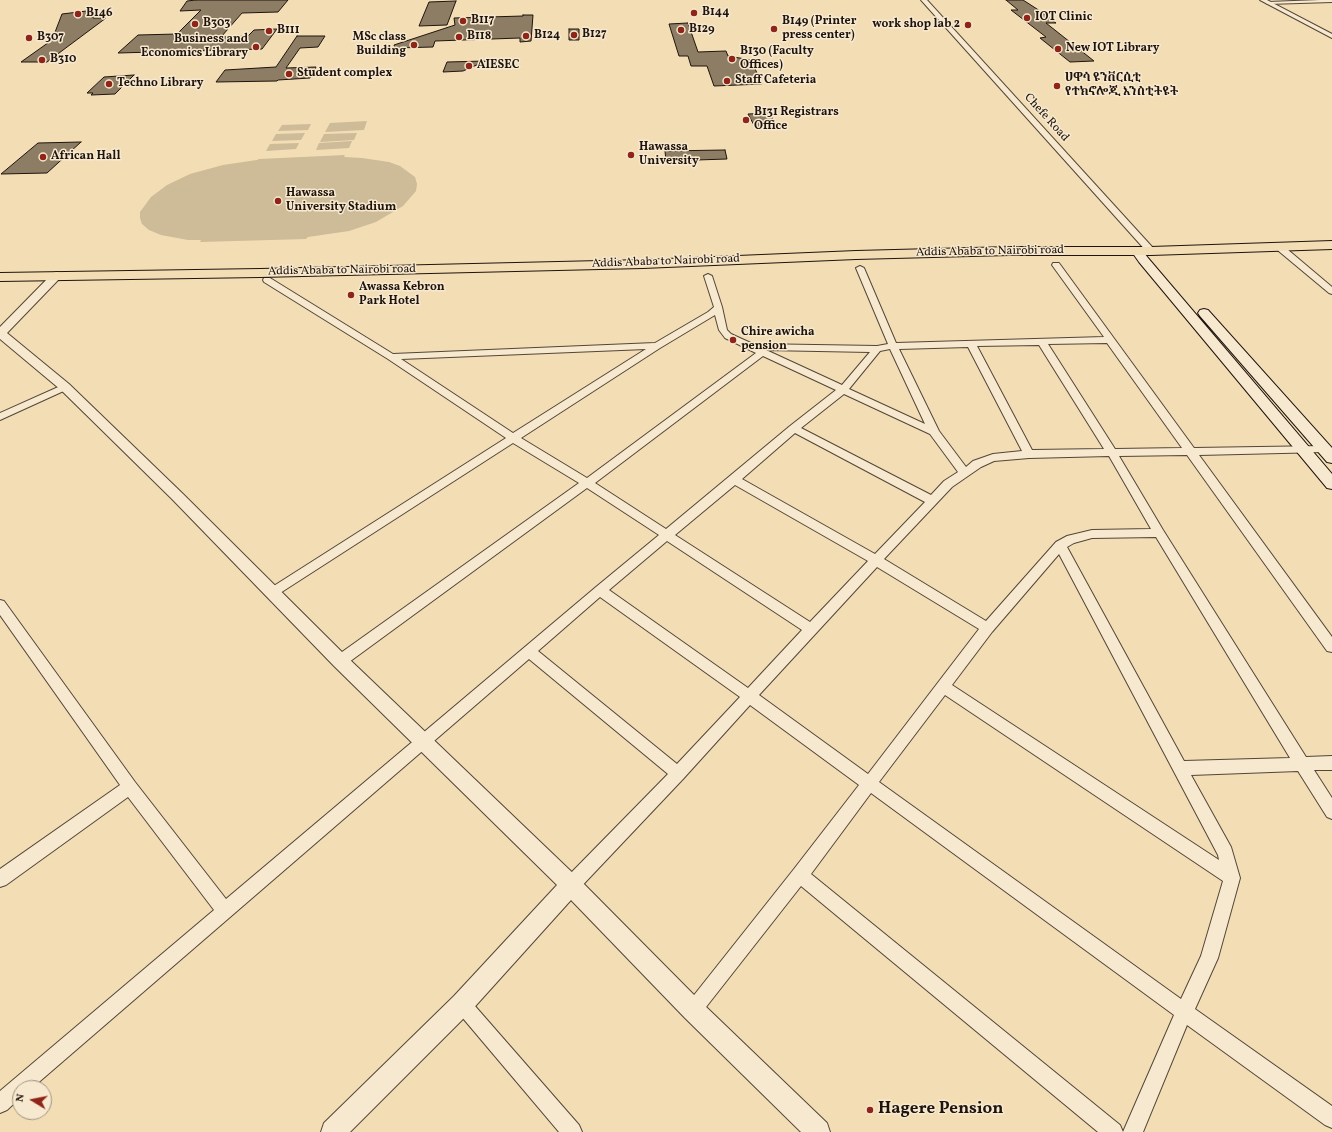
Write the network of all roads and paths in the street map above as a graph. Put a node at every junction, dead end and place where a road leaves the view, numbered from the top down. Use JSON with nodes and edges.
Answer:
{"nodes":[{"id":1,"x":916,"y":0,"type":"edge"},
{"id":2,"x":924,"y":0,"type":"edge"},
{"id":3,"x":1266,"y":1,"type":"edge"},
{"id":4,"x":1315,"y":1,"type":"junction"},
{"id":5,"x":1332,"y":1,"type":"edge"},
{"id":6,"x":1326,"y":7,"type":"dead end"},
{"id":7,"x":1332,"y":36,"type":"edge"},
{"id":8,"x":1052,"y":155,"type":"dead end"},
{"id":9,"x":1129,"y":241,"type":"dead end"},
{"id":10,"x":1332,"y":245,"type":"edge"},
{"id":11,"x":1283,"y":251,"type":"junction"},
{"id":12,"x":1332,"y":253,"type":"edge"},
{"id":13,"x":1148,"y":256,"type":"junction"},
{"id":14,"x":1056,"y":265,"type":"dead end"},
{"id":15,"x":860,"y":268,"type":"dead end"},
{"id":16,"x":708,"y":276,"type":"dead end"},
{"id":17,"x":0,"y":277,"type":"edge"},
{"id":18,"x":48,"y":280,"type":"junction"},
{"id":19,"x":267,"y":280,"type":"junction"},
{"id":20,"x":0,"y":285,"type":"edge"},
{"id":21,"x":1332,"y":290,"type":"edge"},
{"id":22,"x":718,"y":307,"type":"junction"},
{"id":23,"x":0,"y":322,"type":"edge"},
{"id":24,"x":0,"y":333,"type":"edge"},
{"id":25,"x":1109,"y":340,"type":"junction"},
{"id":26,"x":1041,"y":341,"type":"junction"},
{"id":27,"x":971,"y":344,"type":"junction"},
{"id":28,"x":657,"y":346,"type":"junction"},
{"id":29,"x":893,"y":346,"type":"junction"},
{"id":30,"x":751,"y":347,"type":"junction"},
{"id":31,"x":877,"y":349,"type":"junction"},
{"id":32,"x":764,"y":352,"type":"junction"},
{"id":33,"x":391,"y":358,"type":"junction"},
{"id":34,"x":66,"y":387,"type":"junction"},
{"id":35,"x":844,"y":389,"type":"junction"},
{"id":36,"x":0,"y":417,"type":"edge"},
{"id":37,"x":794,"y":428,"type":"junction"},
{"id":38,"x":934,"y":432,"type":"junction"},
{"id":39,"x":513,"y":438,"type":"junction"},
{"id":40,"x":1304,"y":449,"type":"junction"},
{"id":41,"x":1191,"y":452,"type":"junction"},
{"id":42,"x":1112,"y":453,"type":"junction"},
{"id":43,"x":1029,"y":454,"type":"junction"},
{"id":44,"x":1328,"y":454,"type":"edge"},
{"id":45,"x":964,"y":472,"type":"junction"},
{"id":46,"x":734,"y":480,"type":"junction"},
{"id":47,"x":587,"y":483,"type":"junction"},
{"id":48,"x":1331,"y":483,"type":"edge"},
{"id":49,"x":933,"y":501,"type":"junction"},
{"id":50,"x":1159,"y":533,"type":"junction"},
{"id":51,"x":667,"y":535,"type":"junction"},
{"id":52,"x":1060,"y":545,"type":"junction"},
{"id":53,"x":876,"y":560,"type":"junction"},
{"id":54,"x":600,"y":590,"type":"junction"},
{"id":55,"x":273,"y":592,"type":"junction"},
{"id":56,"x":0,"y":605,"type":"edge"},
{"id":57,"x":987,"y":628,"type":"junction"},
{"id":58,"x":811,"y":629,"type":"junction"},
{"id":59,"x":1332,"y":647,"type":"edge"},
{"id":60,"x":529,"y":651,"type":"junction"},
{"id":61,"x":340,"y":661,"type":"junction"},
{"id":62,"x":943,"y":686,"type":"junction"},
{"id":63,"x":749,"y":696,"type":"junction"},
{"id":64,"x":422,"y":741,"type":"junction"},
{"id":65,"x":1332,"y":763,"type":"edge"},
{"id":66,"x":1303,"y":764,"type":"junction"},
{"id":67,"x":1180,"y":768,"type":"junction"},
{"id":68,"x":678,"y":774,"type":"junction"},
{"id":69,"x":870,"y":783,"type":"junction"},
{"id":70,"x":130,"y":787,"type":"junction"},
{"id":71,"x":1332,"y":812,"type":"edge"},
{"id":72,"x":800,"y":875,"type":"junction"},
{"id":73,"x":1232,"y":878,"type":"junction"},
{"id":74,"x":0,"y":879,"type":"edge"},
{"id":75,"x":571,"y":885,"type":"junction"},
{"id":76,"x":224,"y":910,"type":"junction"},
{"id":77,"x":462,"y":1004,"type":"junction"},
{"id":78,"x":693,"y":1010,"type":"junction"},
{"id":79,"x":1184,"y":1012,"type":"junction"},
{"id":80,"x":0,"y":1102,"type":"edge"},
{"id":81,"x":1332,"y":1118,"type":"edge"},
{"id":82,"x":334,"y":1132,"type":"edge"},
{"id":83,"x":572,"y":1132,"type":"edge"},
{"id":84,"x":818,"y":1132,"type":"edge"},
{"id":85,"x":1114,"y":1132,"type":"edge"},
{"id":86,"x":1133,"y":1132,"type":"edge"}],
"edges":[{"from":1,"to":8,"type":"street","name":"Chefe Road"},
{"from":2,"to":13,"type":"street","name":"Chefe Road"},
{"from":3,"to":4,"type":"street"},
{"from":3,"to":7,"type":"street"},
{"from":4,"to":5,"type":"street"},
{"from":4,"to":6,"type":"street"},
{"from":9,"to":13,"type":"street"},
{"from":10,"to":11,"type":"highway","name":"Addis Ababa to Nairobi road"},
{"from":11,"to":12,"type":"highway","name":"Addis Ababa to Nairobi road"},
{"from":11,"to":13,"type":"highway","name":"Addis Ababa to Nairobi road"},
{"from":11,"to":21,"type":"street"},
{"from":13,"to":18,"type":"highway","name":"Addis Ababa to Nairobi road"},
{"from":13,"to":19,"type":"highway","name":"Addis Ababa to Nairobi road"},
{"from":13,"to":40,"type":"main road"},
{"from":13,"to":44,"type":"main road"},
{"from":14,"to":25,"type":"street"},
{"from":15,"to":29,"type":"street"},
{"from":16,"to":22,"type":"street"},
{"from":17,"to":18,"type":"highway","name":"Addis Ababa to Nairobi road"},
{"from":18,"to":19,"type":"highway","name":"Addis Ababa to Nairobi road"},
{"from":18,"to":20,"type":"highway","name":"Addis Ababa to Nairobi road"},
{"from":18,"to":23,"type":"street"},
{"from":18,"to":24,"type":"street"},
{"from":19,"to":33,"type":"street"},
{"from":22,"to":28,"type":"street"},
{"from":22,"to":30,"type":"street"},
{"from":24,"to":34,"type":"street"},
{"from":25,"to":26,"type":"street"},
{"from":25,"to":41,"type":"street"},
{"from":26,"to":27,"type":"street"},
{"from":26,"to":42,"type":"street"},
{"from":27,"to":29,"type":"street"},
{"from":27,"to":43,"type":"street"},
{"from":28,"to":33,"type":"street"},
{"from":28,"to":39,"type":"street"},
{"from":29,"to":31,"type":"street"},
{"from":29,"to":38,"type":"street"},
{"from":30,"to":31,"type":"street"},
{"from":30,"to":32,"type":"street"},
{"from":31,"to":35,"type":"street"},
{"from":32,"to":35,"type":"street"},
{"from":32,"to":47,"type":"street"},
{"from":33,"to":39,"type":"street"},
{"from":34,"to":36,"type":"street"},
{"from":34,"to":55,"type":"street"},
{"from":35,"to":37,"type":"street"},
{"from":35,"to":38,"type":"street"},
{"from":37,"to":46,"type":"street"},
{"from":37,"to":49,"type":"street"},
{"from":38,"to":45,"type":"street"},
{"from":39,"to":47,"type":"street"},
{"from":39,"to":55,"type":"street"},
{"from":40,"to":41,"type":"street"},
{"from":40,"to":44,"type":"street"},
{"from":40,"to":48,"type":"main road"},
{"from":41,"to":42,"type":"street"},
{"from":41,"to":59,"type":"street"},
{"from":42,"to":43,"type":"street"},
{"from":42,"to":50,"type":"street"},
{"from":43,"to":45,"type":"street"},
{"from":45,"to":49,"type":"street"},
{"from":46,"to":51,"type":"street"},
{"from":46,"to":53,"type":"street"},
{"from":47,"to":51,"type":"street"},
{"from":47,"to":61,"type":"street"},
{"from":49,"to":53,"type":"street"},
{"from":50,"to":52,"type":"street"},
{"from":50,"to":66,"type":"street"},
{"from":51,"to":54,"type":"street"},
{"from":51,"to":58,"type":"street"},
{"from":52,"to":57,"type":"street"},
{"from":52,"to":67,"type":"street"},
{"from":53,"to":57,"type":"street"},
{"from":53,"to":58,"type":"street"},
{"from":54,"to":60,"type":"street"},
{"from":54,"to":63,"type":"street"},
{"from":55,"to":61,"type":"street"},
{"from":56,"to":70,"type":"street"},
{"from":57,"to":62,"type":"street"},
{"from":58,"to":63,"type":"street"},
{"from":60,"to":64,"type":"street"},
{"from":60,"to":68,"type":"street"},
{"from":61,"to":64,"type":"street"},
{"from":62,"to":69,"type":"street"},
{"from":62,"to":73,"type":"street"},
{"from":63,"to":68,"type":"street"},
{"from":63,"to":69,"type":"street"},
{"from":64,"to":75,"type":"street"},
{"from":64,"to":76,"type":"street"},
{"from":65,"to":66,"type":"street"},
{"from":66,"to":67,"type":"street"},
{"from":66,"to":71,"type":"street"},
{"from":67,"to":73,"type":"street"},
{"from":68,"to":75,"type":"street"},
{"from":69,"to":72,"type":"street"},
{"from":69,"to":79,"type":"street"},
{"from":70,"to":74,"type":"street"},
{"from":70,"to":76,"type":"street"},
{"from":72,"to":78,"type":"street"},
{"from":72,"to":85,"type":"street"},
{"from":73,"to":79,"type":"street"},
{"from":75,"to":77,"type":"street"},
{"from":75,"to":78,"type":"street"},
{"from":76,"to":80,"type":"street"},
{"from":77,"to":82,"type":"street"},
{"from":77,"to":83,"type":"street"},
{"from":78,"to":84,"type":"street"},
{"from":79,"to":81,"type":"street"},
{"from":79,"to":86,"type":"street"}]}
